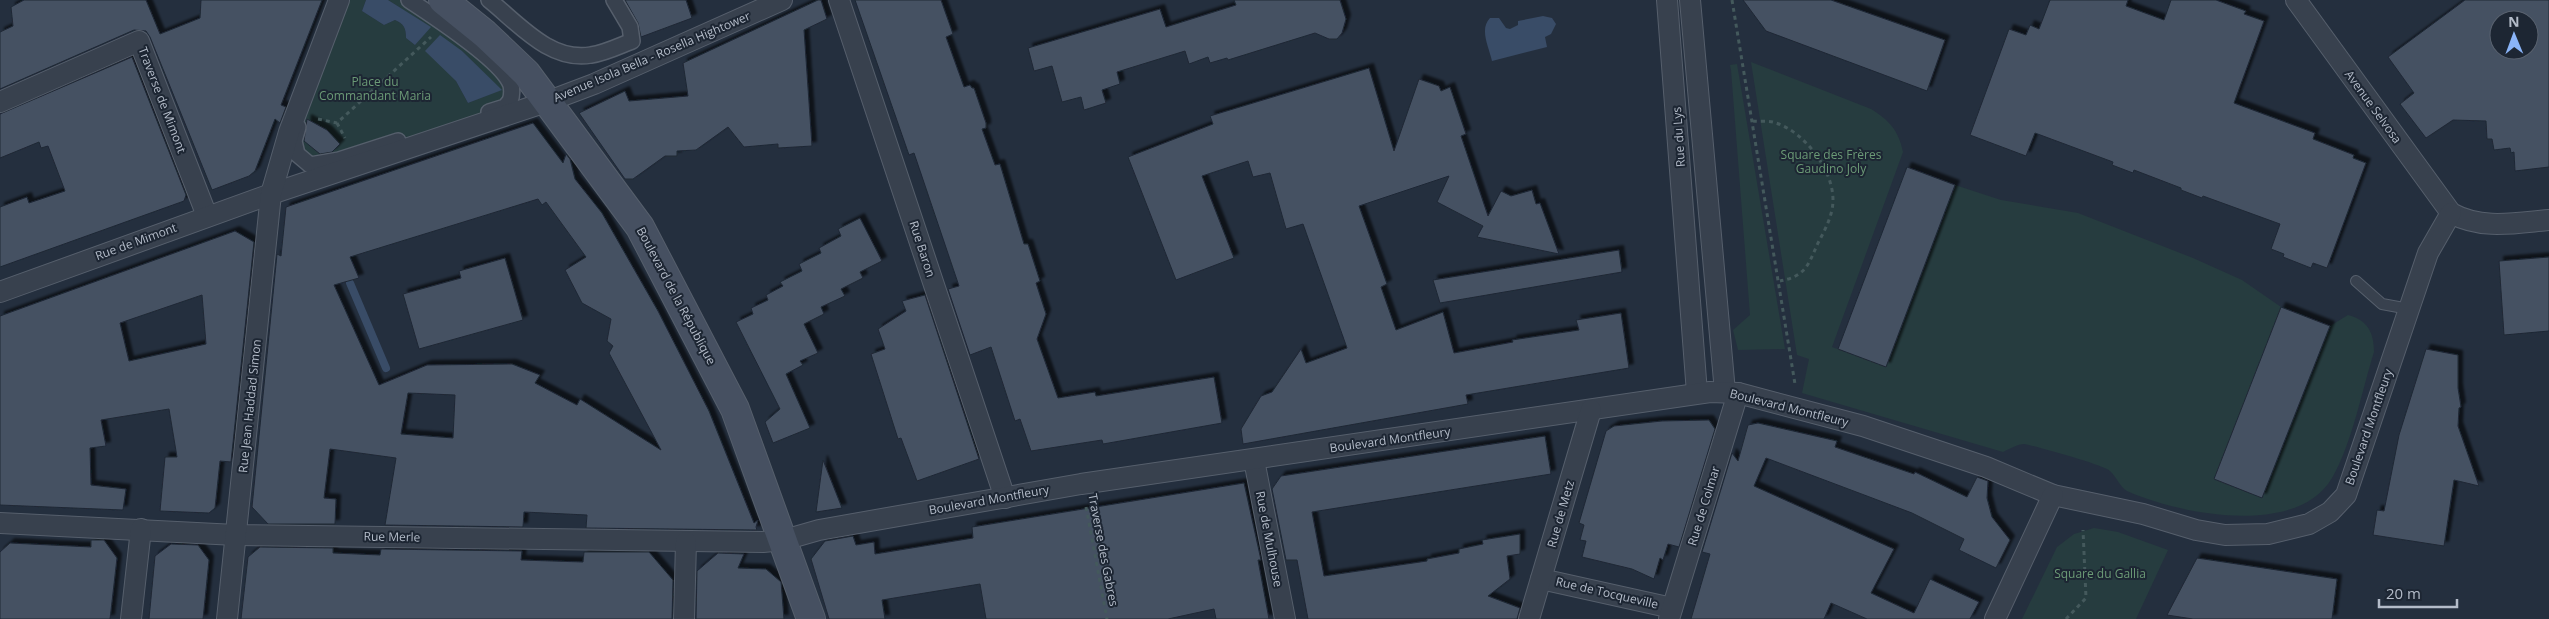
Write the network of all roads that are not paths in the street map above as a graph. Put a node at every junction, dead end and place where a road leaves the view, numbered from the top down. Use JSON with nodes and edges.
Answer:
{"nodes":[{"id":1,"x":339,"y":0,"type":"edge"},
{"id":2,"x":349,"y":0,"type":"edge"},
{"id":3,"x":409,"y":0,"type":"edge"},
{"id":4,"x":489,"y":0,"type":"edge"},
{"id":5,"x":614,"y":0,"type":"edge"},
{"id":6,"x":782,"y":0,"type":"edge"},
{"id":7,"x":839,"y":0,"type":"edge"},
{"id":8,"x":1668,"y":0,"type":"edge"},
{"id":9,"x":1690,"y":0,"type":"edge"},
{"id":10,"x":2296,"y":0,"type":"edge"},
{"id":11,"x":443,"y":12,"type":"edge"},
{"id":12,"x":549,"y":101,"type":"junction"},
{"id":13,"x":0,"y":102,"type":"edge"},
{"id":14,"x":271,"y":194,"type":"junction"},
{"id":15,"x":2451,"y":213,"type":"junction"},
{"id":16,"x":207,"y":216,"type":"junction"},
{"id":17,"x":2549,"y":220,"type":"edge"},
{"id":18,"x":1714,"y":272,"type":"junction"},
{"id":19,"x":1689,"y":274,"type":"junction"},
{"id":20,"x":2356,"y":281,"type":"dead end"},
{"id":21,"x":0,"y":292,"type":"edge"},
{"id":22,"x":2409,"y":310,"type":"junction"},
{"id":23,"x":1697,"y":393,"type":"junction"},
{"id":24,"x":1732,"y":393,"type":"junction"},
{"id":25,"x":1592,"y":410,"type":"junction"},
{"id":26,"x":1254,"y":460,"type":"junction"},
{"id":27,"x":2053,"y":495,"type":"junction"},
{"id":28,"x":1005,"y":498,"type":"junction"},
{"id":29,"x":0,"y":523,"type":"edge"},
{"id":30,"x":141,"y":529,"type":"junction"},
{"id":31,"x":236,"y":535,"type":"junction"},
{"id":32,"x":784,"y":540,"type":"junction"},
{"id":33,"x":686,"y":542,"type":"junction"},
{"id":34,"x":1542,"y":579,"type":"junction"},
{"id":35,"x":1671,"y":614,"type":"edge"},
{"id":36,"x":131,"y":619,"type":"edge"},
{"id":37,"x":227,"y":619,"type":"edge"},
{"id":38,"x":684,"y":619,"type":"edge"},
{"id":39,"x":811,"y":619,"type":"edge"},
{"id":40,"x":1285,"y":619,"type":"edge"},
{"id":41,"x":1529,"y":619,"type":"edge"},
{"id":42,"x":1995,"y":619,"type":"edge"}],
"edges":[{"from":1,"to":14,"type":"street"},
{"from":2,"to":11,"type":"street"},
{"from":3,"to":11,"type":"street"},
{"from":4,"to":5,"type":"street"},
{"from":6,"to":12,"type":"street","name":"Avenue Isola Bella - Rosella Hightower"},
{"from":7,"to":28,"type":"street","name":"Rue Baron"},
{"from":8,"to":19,"type":"street","name":"Rue du Lys"},
{"from":9,"to":18,"type":"street","name":"Rue du Lys"},
{"from":10,"to":15,"type":"street","name":"Avenue Selvosa"},
{"from":11,"to":12,"type":"main road","name":"Boulevard de la République"},
{"from":12,"to":14,"type":"street"},
{"from":12,"to":32,"type":"main road","name":"Boulevard de la République"},
{"from":13,"to":16,"type":"street","name":"Traverse de Mimont"},
{"from":14,"to":16,"type":"street","name":"Rue de Mimont"},
{"from":14,"to":31,"type":"street","name":"Rue Jean Haddad Simon"},
{"from":15,"to":17,"type":"street"},
{"from":15,"to":22,"type":"street","name":"Boulevard Montfleury"},
{"from":16,"to":21,"type":"street","name":"Rue de Mimont"},
{"from":18,"to":19,"type":"street"},
{"from":18,"to":24,"type":"street","name":"Rue du Lys"},
{"from":19,"to":23,"type":"street","name":"Rue du Lys"},
{"from":20,"to":22,"type":"lane"},
{"from":22,"to":27,"type":"street","name":"Boulevard Montfleury"},
{"from":23,"to":24,"type":"street","name":"Boulevard Montfleury"},
{"from":23,"to":25,"type":"street","name":"Boulevard Montfleury"},
{"from":24,"to":27,"type":"street","name":"Boulevard Montfleury"},
{"from":24,"to":35,"type":"street","name":"Rue de Colmar"},
{"from":25,"to":26,"type":"street","name":"Boulevard Montfleury"},
{"from":25,"to":34,"type":"street","name":"Rue de Metz"},
{"from":26,"to":28,"type":"street","name":"Boulevard Montfleury"},
{"from":26,"to":40,"type":"street","name":"Rue de Mulhouse"},
{"from":27,"to":42,"type":"street"},
{"from":28,"to":32,"type":"street","name":"Boulevard Montfleury"},
{"from":29,"to":30,"type":"street","name":"Rue Merle"},
{"from":30,"to":31,"type":"street","name":"Rue Merle"},
{"from":30,"to":36,"type":"street"},
{"from":31,"to":33,"type":"street","name":"Rue Merle"},
{"from":31,"to":37,"type":"street","name":"Rue Jean Haddad Simon"},
{"from":32,"to":33,"type":"street","name":"Rue Merle"},
{"from":32,"to":39,"type":"main road","name":"Boulevard de la République"},
{"from":33,"to":38,"type":"street"},
{"from":34,"to":35,"type":"street","name":"Rue de Tocqueville"},
{"from":34,"to":41,"type":"street","name":"Rue de Metz"}]}
